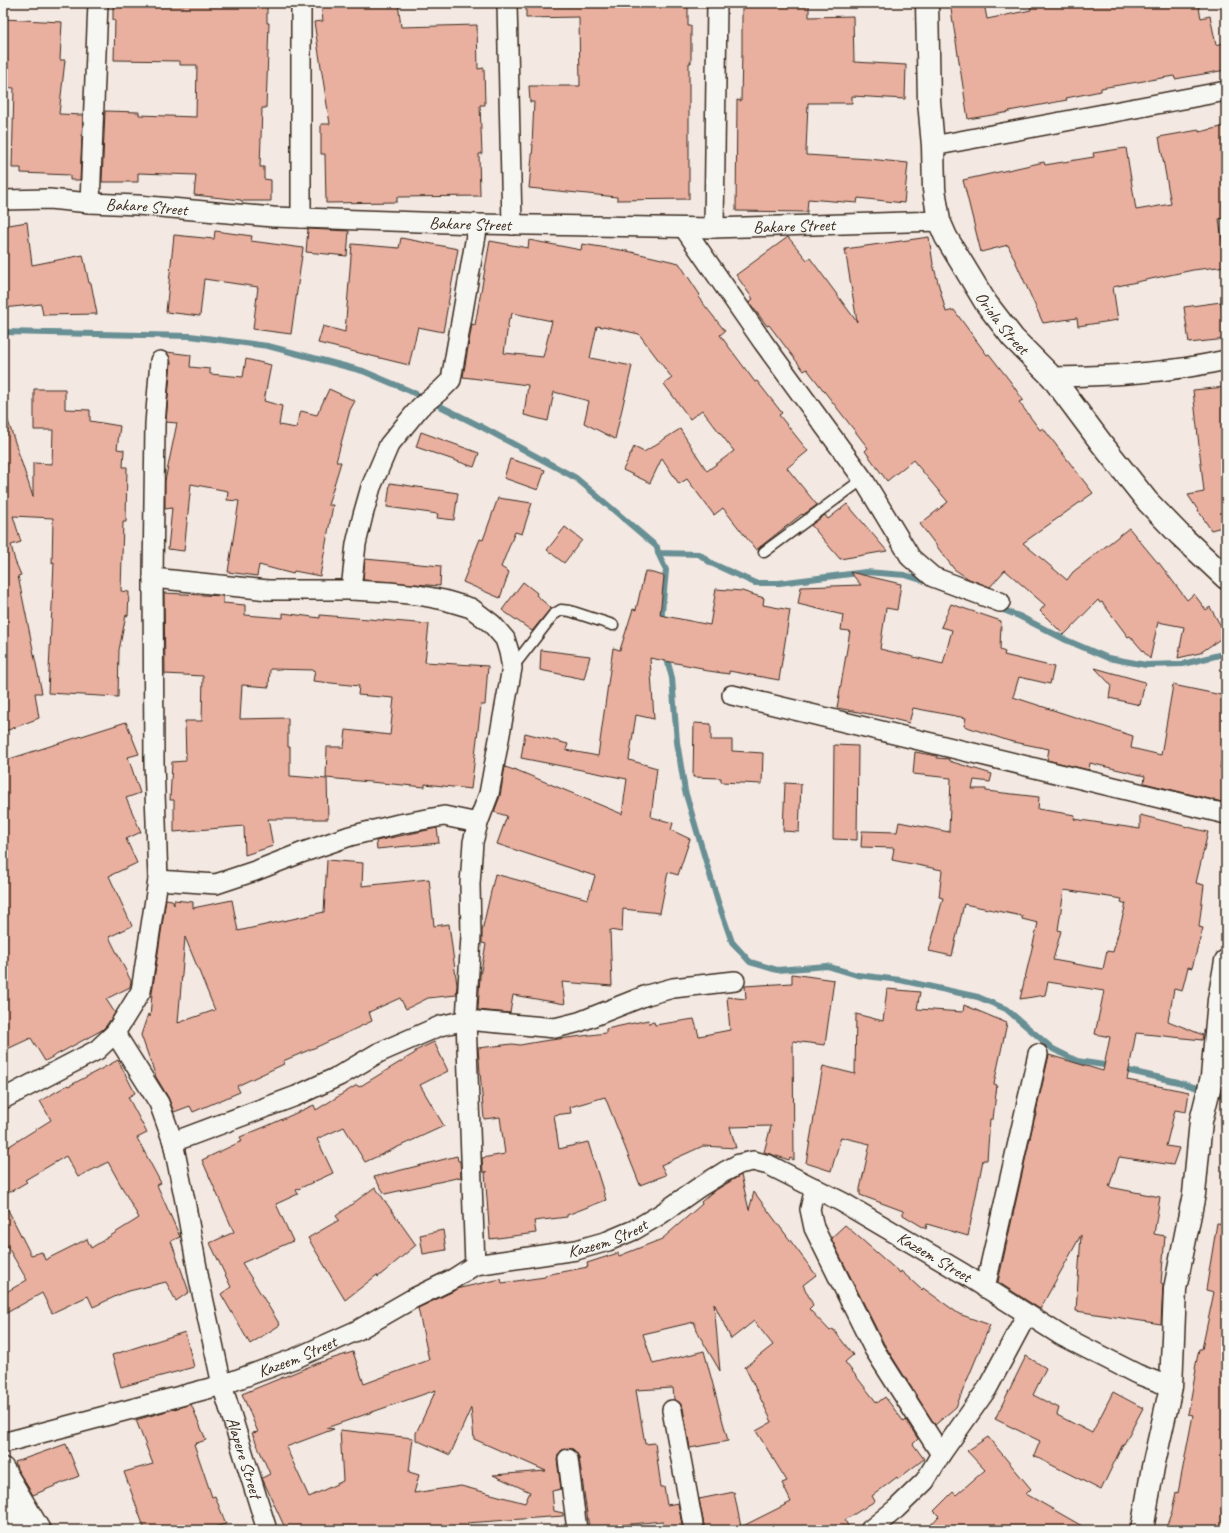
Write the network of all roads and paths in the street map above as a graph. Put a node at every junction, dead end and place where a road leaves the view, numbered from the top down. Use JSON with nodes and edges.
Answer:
{"nodes":[{"id":1,"x":98,"y":3,"type":"edge"},
{"id":2,"x":301,"y":3,"type":"edge"},
{"id":3,"x":508,"y":3,"type":"edge"},
{"id":4,"x":717,"y":3,"type":"edge"},
{"id":5,"x":927,"y":3,"type":"edge"},
{"id":6,"x":1226,"y":91,"type":"edge"},
{"id":7,"x":933,"y":146,"type":"junction"},
{"id":8,"x":3,"y":200,"type":"edge"},
{"id":9,"x":90,"y":203,"type":"junction"},
{"id":10,"x":301,"y":218,"type":"junction"},
{"id":11,"x":939,"y":221,"type":"junction"},
{"id":12,"x":478,"y":224,"type":"junction"},
{"id":13,"x":512,"y":225,"type":"junction"},
{"id":14,"x":684,"y":228,"type":"junction"},
{"id":15,"x":714,"y":228,"type":"junction"},
{"id":16,"x":1226,"y":360,"type":"edge"},
{"id":17,"x":160,"y":361,"type":"dead end"},
{"id":18,"x":1052,"y":377,"type":"junction"},
{"id":19,"x":863,"y":479,"type":"junction"},
{"id":20,"x":764,"y":552,"type":"dead end"},
{"id":21,"x":153,"y":578,"type":"junction"},
{"id":22,"x":1226,"y":578,"type":"edge"},
{"id":23,"x":351,"y":590,"type":"junction"},
{"id":24,"x":1000,"y":602,"type":"dead end"},
{"id":25,"x":613,"y":626,"type":"dead end"},
{"id":26,"x":512,"y":668,"type":"junction"},
{"id":27,"x":732,"y":695,"type":"dead end"},
{"id":28,"x":1226,"y":814,"type":"edge"},
{"id":29,"x":478,"y":823,"type":"junction"},
{"id":30,"x":158,"y":880,"type":"junction"},
{"id":31,"x":1226,"y":961,"type":"edge"},
{"id":32,"x":735,"y":981,"type":"dead end"},
{"id":33,"x":466,"y":1020,"type":"junction"},
{"id":34,"x":115,"y":1033,"type":"junction"},
{"id":35,"x":1038,"y":1054,"type":"dead end"},
{"id":36,"x":3,"y":1099,"type":"edge"},
{"id":37,"x":173,"y":1142,"type":"junction"},
{"id":38,"x":815,"y":1188,"type":"junction"},
{"id":39,"x":475,"y":1265,"type":"junction"},
{"id":40,"x":985,"y":1288,"type":"junction"},
{"id":41,"x":1027,"y":1314,"type":"junction"},
{"id":42,"x":222,"y":1385,"type":"junction"},
{"id":43,"x":1171,"y":1387,"type":"junction"},
{"id":44,"x":672,"y":1410,"type":"dead end"},
{"id":45,"x":3,"y":1443,"type":"edge"},
{"id":46,"x":941,"y":1454,"type":"junction"},
{"id":47,"x":568,"y":1459,"type":"dead end"},
{"id":48,"x":3,"y":1469,"type":"edge"},
{"id":49,"x":3,"y":1502,"type":"edge"},
{"id":50,"x":19,"y":1530,"type":"edge"},
{"id":51,"x":39,"y":1530,"type":"edge"},
{"id":52,"x":267,"y":1530,"type":"edge"},
{"id":53,"x":577,"y":1530,"type":"edge"},
{"id":54,"x":694,"y":1530,"type":"edge"},
{"id":55,"x":870,"y":1530,"type":"edge"},
{"id":56,"x":1142,"y":1530,"type":"edge"}],
"edges":[{"from":1,"to":9,"type":"street"},
{"from":2,"to":10,"type":"street"},
{"from":3,"to":13,"type":"street"},
{"from":4,"to":15,"type":"street"},
{"from":5,"to":7,"type":"street","name":"Oriola Street"},
{"from":6,"to":7,"type":"street"},
{"from":7,"to":11,"type":"street","name":"Oriola Street"},
{"from":8,"to":9,"type":"street","name":"Bakare Street"},
{"from":9,"to":10,"type":"street","name":"Bakare Street"},
{"from":10,"to":12,"type":"street","name":"Bakare Street"},
{"from":11,"to":15,"type":"street","name":"Bakare Street"},
{"from":11,"to":18,"type":"street","name":"Oriola Street"},
{"from":12,"to":13,"type":"street","name":"Bakare Street"},
{"from":12,"to":23,"type":"street"},
{"from":13,"to":14,"type":"street","name":"Bakare Street"},
{"from":14,"to":15,"type":"street","name":"Bakare Street"},
{"from":14,"to":19,"type":"street"},
{"from":16,"to":18,"type":"street"},
{"from":17,"to":21,"type":"street"},
{"from":18,"to":22,"type":"street","name":"Oriola Street"},
{"from":19,"to":20,"type":"lane"},
{"from":19,"to":24,"type":"street"},
{"from":21,"to":23,"type":"street"},
{"from":21,"to":30,"type":"street"},
{"from":23,"to":26,"type":"street"},
{"from":25,"to":26,"type":"lane"},
{"from":26,"to":29,"type":"street"},
{"from":27,"to":28,"type":"street"},
{"from":29,"to":30,"type":"street"},
{"from":29,"to":33,"type":"street"},
{"from":30,"to":34,"type":"street"},
{"from":31,"to":43,"type":"street"},
{"from":32,"to":33,"type":"street"},
{"from":33,"to":37,"type":"street"},
{"from":33,"to":39,"type":"street"},
{"from":34,"to":36,"type":"street"},
{"from":34,"to":37,"type":"street","name":"Alapere Street"},
{"from":35,"to":40,"type":"street"},
{"from":37,"to":42,"type":"street","name":"Alapere Street"},
{"from":38,"to":39,"type":"street","name":"Kazeem Street"},
{"from":38,"to":40,"type":"street","name":"Kazeem Street"},
{"from":38,"to":46,"type":"street"},
{"from":39,"to":42,"type":"street","name":"Kazeem Street"},
{"from":40,"to":41,"type":"street","name":"Kazeem Street"},
{"from":41,"to":43,"type":"street","name":"Kazeem Street"},
{"from":41,"to":46,"type":"street"},
{"from":42,"to":45,"type":"street","name":"Kazeem Street"},
{"from":42,"to":52,"type":"street","name":"Alapere Street"},
{"from":43,"to":56,"type":"street"},
{"from":44,"to":54,"type":"street"},
{"from":46,"to":55,"type":"street"},
{"from":47,"to":53,"type":"street"},
{"from":48,"to":51,"type":"street"},
{"from":49,"to":50,"type":"street"}]}
